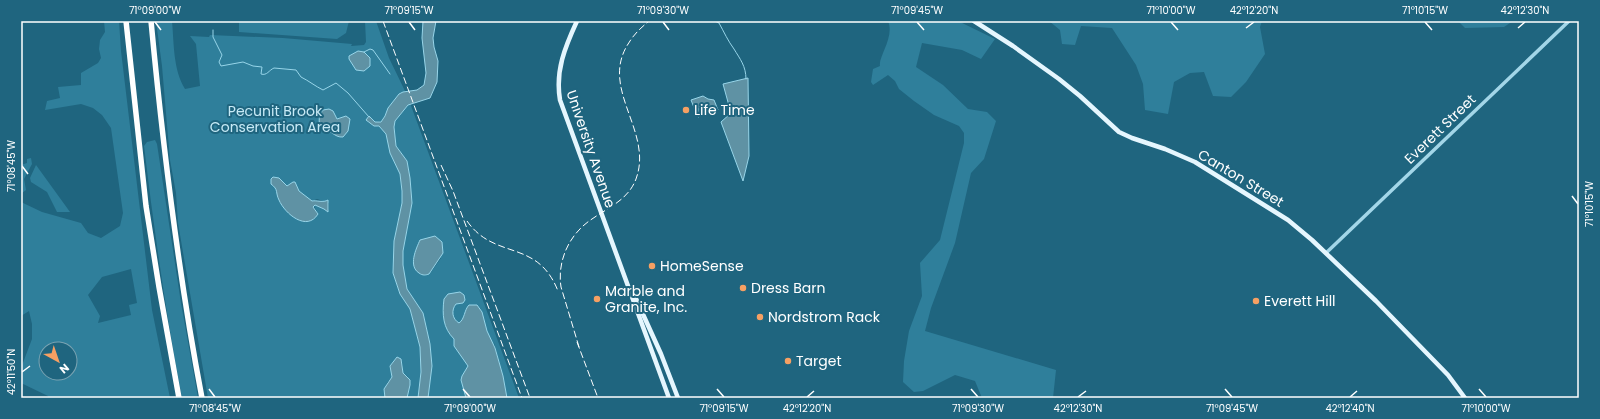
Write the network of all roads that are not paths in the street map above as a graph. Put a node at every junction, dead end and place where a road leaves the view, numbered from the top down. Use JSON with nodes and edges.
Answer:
{"nodes":[{"id":1,"x":126,"y":21,"type":"edge"},
{"id":2,"x":151,"y":21,"type":"edge"},
{"id":3,"x":574,"y":21,"type":"edge"},
{"id":4,"x":578,"y":21,"type":"edge"},
{"id":5,"x":974,"y":21,"type":"edge"},
{"id":6,"x":1569,"y":21,"type":"edge"},
{"id":7,"x":574,"y":30,"type":"junction"},
{"id":8,"x":1326,"y":253,"type":"junction"},
{"id":9,"x":628,"y":284,"type":"junction"},
{"id":10,"x":179,"y":398,"type":"edge"},
{"id":11,"x":202,"y":398,"type":"edge"},
{"id":12,"x":669,"y":398,"type":"edge"},
{"id":13,"x":678,"y":398,"type":"edge"},
{"id":14,"x":1465,"y":398,"type":"edge"}],
"edges":[{"from":1,"to":10,"type":"highway"},
{"from":2,"to":11,"type":"highway"},
{"from":3,"to":7,"type":"main road"},
{"from":4,"to":7,"type":"main road","name":"University Avenue"},
{"from":5,"to":8,"type":"main road","name":"Canton Street"},
{"from":6,"to":8,"type":"street","name":"Everett Street"},
{"from":7,"to":9,"type":"main road","name":"University Avenue"},
{"from":8,"to":14,"type":"main road","name":"Canton Street"},
{"from":9,"to":12,"type":"main road","name":"University Avenue"},
{"from":9,"to":13,"type":"main road","name":"University Avenue"}]}
